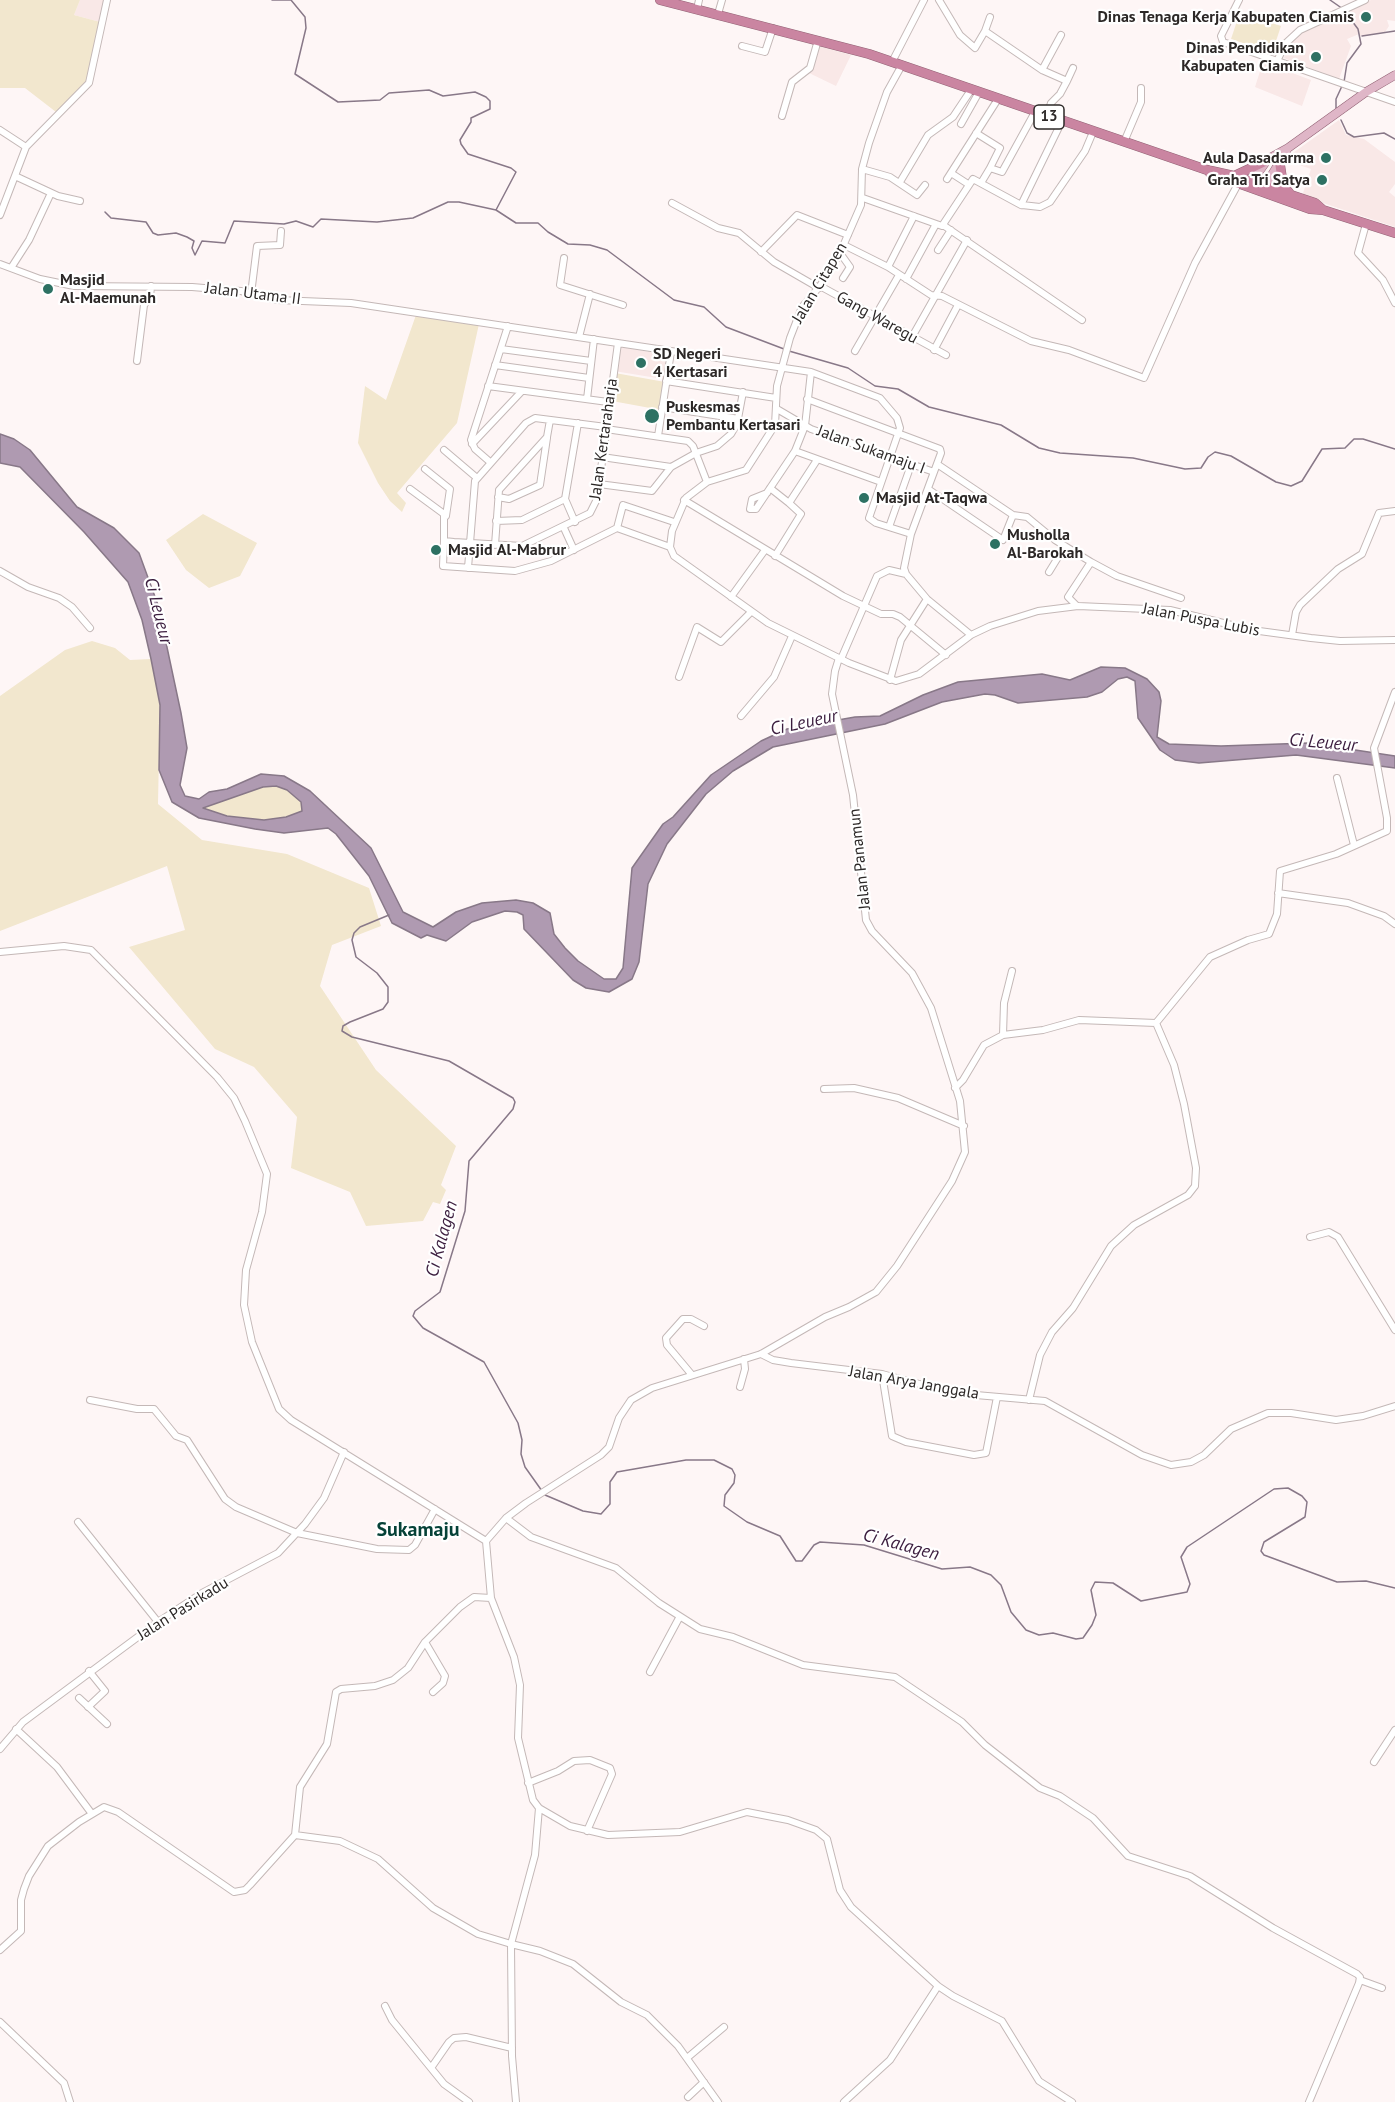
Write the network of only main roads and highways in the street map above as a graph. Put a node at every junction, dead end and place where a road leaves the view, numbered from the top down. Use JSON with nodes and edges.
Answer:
{"nodes":[{"id":1,"x":660,"y":0,"type":"edge"},
{"id":2,"x":698,"y":4,"type":"edge"},
{"id":3,"x":1395,"y":75,"type":"edge"},
{"id":4,"x":1288,"y":148,"type":"junction"},
{"id":5,"x":1264,"y":162,"type":"junction"},
{"id":6,"x":1280,"y":165,"type":"junction"},
{"id":7,"x":1243,"y":182,"type":"junction"},
{"id":8,"x":1263,"y":190,"type":"junction"},
{"id":9,"x":1291,"y":195,"type":"junction"},
{"id":10,"x":1323,"y":210,"type":"junction"},
{"id":11,"x":1395,"y":233,"type":"edge"}],
"edges":[{"from":1,"to":2,"type":"highway","number":"13"},
{"from":2,"to":7,"type":"highway","number":"13"},
{"from":3,"to":4,"type":"main road"},
{"from":4,"to":5,"type":"main road"},
{"from":4,"to":6,"type":"main road"},
{"from":5,"to":7,"type":"highway"},
{"from":5,"to":7,"type":"main road"},
{"from":6,"to":8,"type":"main road"},
{"from":6,"to":9,"type":"highway"},
{"from":7,"to":8,"type":"highway","number":"13"},
{"from":8,"to":9,"type":"highway","number":"13"},
{"from":8,"to":10,"type":"highway","number":"13"},
{"from":9,"to":10,"type":"highway","number":"13"},
{"from":10,"to":11,"type":"highway","number":"13"}]}
